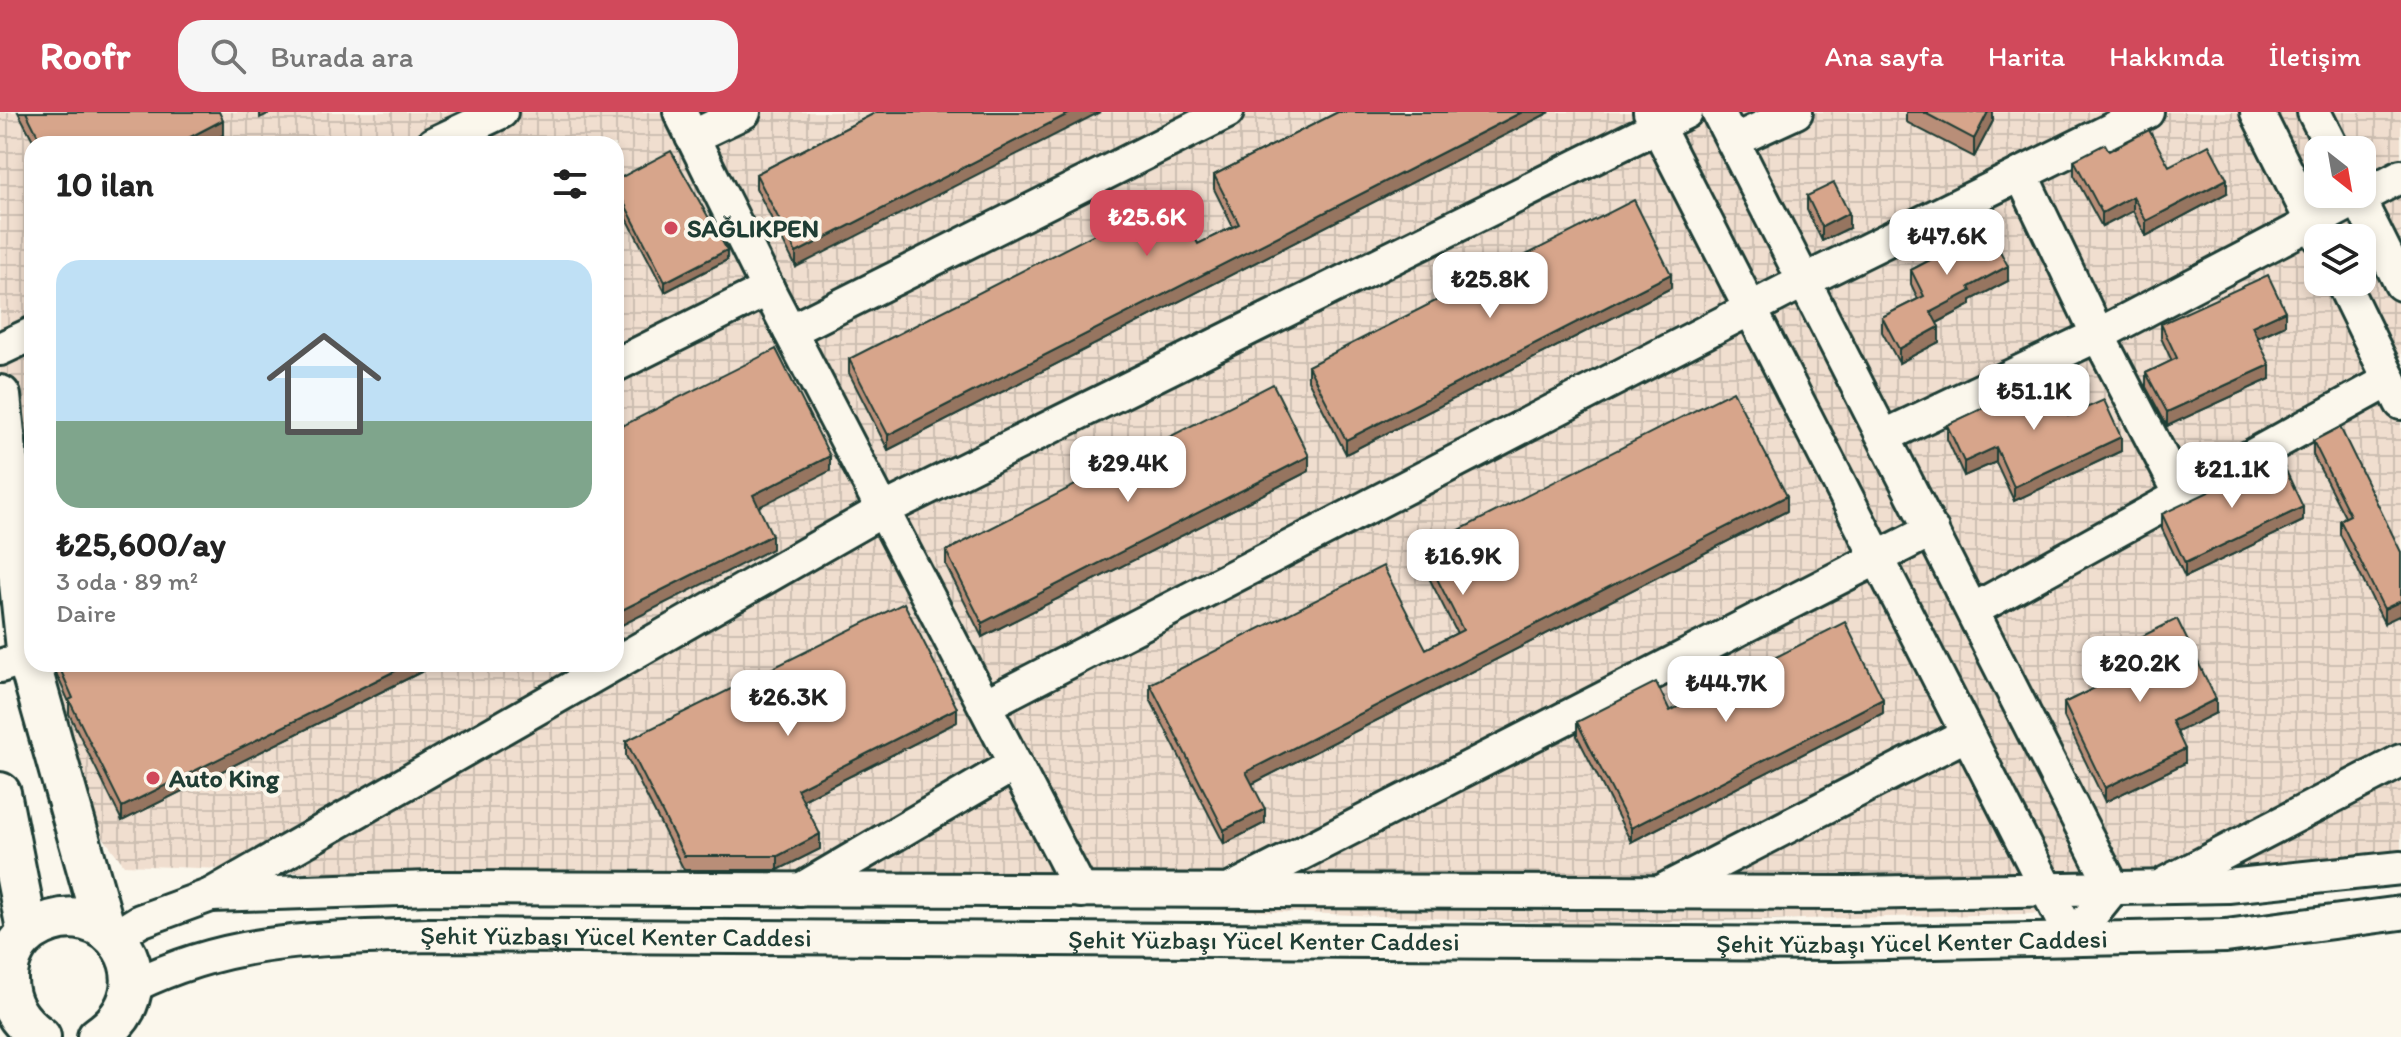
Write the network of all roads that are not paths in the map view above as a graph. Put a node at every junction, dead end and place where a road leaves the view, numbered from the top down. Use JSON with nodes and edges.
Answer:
{"nodes":[{"id":1,"x":501,"y":112,"type":"edge"},
{"id":2,"x":744,"y":112,"type":"edge"},
{"id":3,"x":1227,"y":112,"type":"edge"},
{"id":4,"x":1686,"y":112,"type":"edge"},
{"id":5,"x":1718,"y":112,"type":"edge"},
{"id":6,"x":1796,"y":112,"type":"edge"},
{"id":7,"x":2147,"y":112,"type":"edge"},
{"id":8,"x":2257,"y":112,"type":"edge"},
{"id":9,"x":2314,"y":112,"type":"edge"},
{"id":10,"x":1653,"y":118,"type":"edge"},
{"id":11,"x":686,"y":125,"type":"edge"},
{"id":12,"x":450,"y":136,"type":"edge"},
{"id":13,"x":2326,"y":136,"type":"edge"},
{"id":14,"x":1733,"y":141,"type":"junction"},
{"id":15,"x":2021,"y":174,"type":"junction"},
{"id":16,"x":2401,"y":176,"type":"edge"},
{"id":17,"x":2376,"y":187,"type":"edge"},
{"id":18,"x":2343,"y":208,"type":"edge"},
{"id":19,"x":2363,"y":208,"type":"edge"},
{"id":20,"x":2313,"y":224,"type":"edge"},
{"id":21,"x":2323,"y":224,"type":"edge"},
{"id":22,"x":2304,"y":236,"type":"edge"},
{"id":23,"x":1806,"y":280,"type":"junction"},
{"id":24,"x":2401,"y":284,"type":"edge"},
{"id":25,"x":768,"y":289,"type":"junction"},
{"id":26,"x":2349,"y":296,"type":"edge"},
{"id":27,"x":1750,"y":310,"type":"junction"},
{"id":28,"x":790,"y":331,"type":"junction"},
{"id":29,"x":2098,"y":335,"type":"junction"},
{"id":30,"x":24,"y":338,"type":"edge"},
{"id":31,"x":0,"y":349,"type":"edge"},
{"id":32,"x":624,"y":361,"type":"edge"},
{"id":33,"x":2396,"y":392,"type":"edge"},
{"id":34,"x":0,"y":396,"type":"edge"},
{"id":35,"x":1885,"y":436,"type":"junction"},
{"id":36,"x":2181,"y":495,"type":"junction"},
{"id":37,"x":883,"y":510,"type":"junction"},
{"id":38,"x":1932,"y":530,"type":"junction"},
{"id":39,"x":1878,"y":559,"type":"junction"},
{"id":40,"x":1973,"y":610,"type":"junction"},
{"id":41,"x":624,"y":659,"type":"edge"},
{"id":42,"x":20,"y":660,"type":"edge"},
{"id":43,"x":601,"y":672,"type":"edge"},
{"id":44,"x":985,"y":705,"type":"junction"},
{"id":45,"x":1965,"y":735,"type":"junction"},
{"id":46,"x":2401,"y":761,"type":"edge"},
{"id":47,"x":1015,"y":764,"type":"junction"},
{"id":48,"x":0,"y":793,"type":"edge"},
{"id":49,"x":2401,"y":868,"type":"edge"},
{"id":50,"x":2158,"y":887,"type":"junction"},
{"id":51,"x":2113,"y":888,"type":"junction"},
{"id":52,"x":2044,"y":889,"type":"junction"},
{"id":53,"x":800,"y":890,"type":"junction"},
{"id":54,"x":1081,"y":891,"type":"junction"},
{"id":55,"x":1227,"y":891,"type":"junction"},
{"id":56,"x":1661,"y":892,"type":"junction"},
{"id":57,"x":211,"y":895,"type":"junction"},
{"id":58,"x":2401,"y":913,"type":"edge"},
{"id":59,"x":109,"y":932,"type":"junction"},
{"id":60,"x":28,"y":934,"type":"junction"},
{"id":61,"x":2072,"y":939,"type":"junction"},
{"id":62,"x":133,"y":986,"type":"junction"},
{"id":63,"x":40,"y":1037,"type":"edge"},
{"id":64,"x":98,"y":1037,"type":"edge"}],
"edges":[{"from":1,"to":12,"type":"street"},
{"from":2,"to":11,"type":"street"},
{"from":3,"to":28,"type":"street"},
{"from":4,"to":10,"type":"street"},
{"from":5,"to":14,"type":"street"},
{"from":6,"to":14,"type":"street"},
{"from":7,"to":15,"type":"street"},
{"from":8,"to":20,"type":"street"},
{"from":9,"to":13,"type":"street"},
{"from":10,"to":27,"type":"street"},
{"from":10,"to":37,"type":"street"},
{"from":11,"to":25,"type":"street"},
{"from":14,"to":23,"type":"street"},
{"from":15,"to":23,"type":"street"},
{"from":15,"to":29,"type":"street"},
{"from":16,"to":17,"type":"street"},
{"from":18,"to":21,"type":"street"},
{"from":19,"to":24,"type":"street"},
{"from":22,"to":29,"type":"street"},
{"from":23,"to":27,"type":"street"},
{"from":23,"to":35,"type":"street"},
{"from":25,"to":28,"type":"street"},
{"from":25,"to":32,"type":"street"},
{"from":26,"to":33,"type":"street"},
{"from":27,"to":39,"type":"street"},
{"from":27,"to":44,"type":"street"},
{"from":28,"to":37,"type":"street"},
{"from":29,"to":35,"type":"street"},
{"from":29,"to":36,"type":"street"},
{"from":30,"to":31,"type":"street"},
{"from":33,"to":36,"type":"street"},
{"from":34,"to":42,"type":"main road"},
{"from":35,"to":38,"type":"street"},
{"from":36,"to":40,"type":"street"},
{"from":37,"to":41,"type":"street"},
{"from":37,"to":44,"type":"street"},
{"from":38,"to":39,"type":"street"},
{"from":38,"to":40,"type":"street"},
{"from":39,"to":45,"type":"street"},
{"from":39,"to":55,"type":"street"},
{"from":40,"to":51,"type":"street"},
{"from":42,"to":59,"type":"main road"},
{"from":43,"to":57,"type":"street"},
{"from":44,"to":47,"type":"street"},
{"from":45,"to":52,"type":"street"},
{"from":45,"to":56,"type":"street"},
{"from":46,"to":50,"type":"street"},
{"from":47,"to":53,"type":"street"},
{"from":47,"to":54,"type":"street"},
{"from":48,"to":60,"type":"main road"},
{"from":49,"to":50,"type":"street","name":"Şehit Yüzbaşı Yücel Kenter Caddesi"},
{"from":50,"to":51,"type":"street","name":"Şehit Yüzbaşı Yücel Kenter Caddesi"},
{"from":51,"to":52,"type":"street","name":"Şehit Yüzbaşı Yücel Kenter Caddesi"},
{"from":51,"to":61,"type":"street"},
{"from":52,"to":56,"type":"street","name":"Şehit Yüzbaşı Yücel Kenter Caddesi"},
{"from":52,"to":61,"type":"street"},
{"from":53,"to":54,"type":"street","name":"Şehit Yüzbaşı Yücel Kenter Caddesi"},
{"from":53,"to":57,"type":"street","name":"Şehit Yüzbaşı Yücel Kenter Caddesi"},
{"from":54,"to":55,"type":"street","name":"Şehit Yüzbaşı Yücel Kenter Caddesi"},
{"from":55,"to":56,"type":"street","name":"Şehit Yüzbaşı Yücel Kenter Caddesi"},
{"from":57,"to":59,"type":"street"},
{"from":58,"to":61,"type":"street","name":"Şehit Yüzbaşı Yücel Kenter Caddesi"},
{"from":59,"to":60,"type":"main road"},
{"from":59,"to":62,"type":"main road"},
{"from":60,"to":63,"type":"main road"},
{"from":61,"to":62,"type":"street","name":"Şehit Yüzbaşı Yücel Kenter Caddesi"},
{"from":62,"to":64,"type":"main road"}]}
